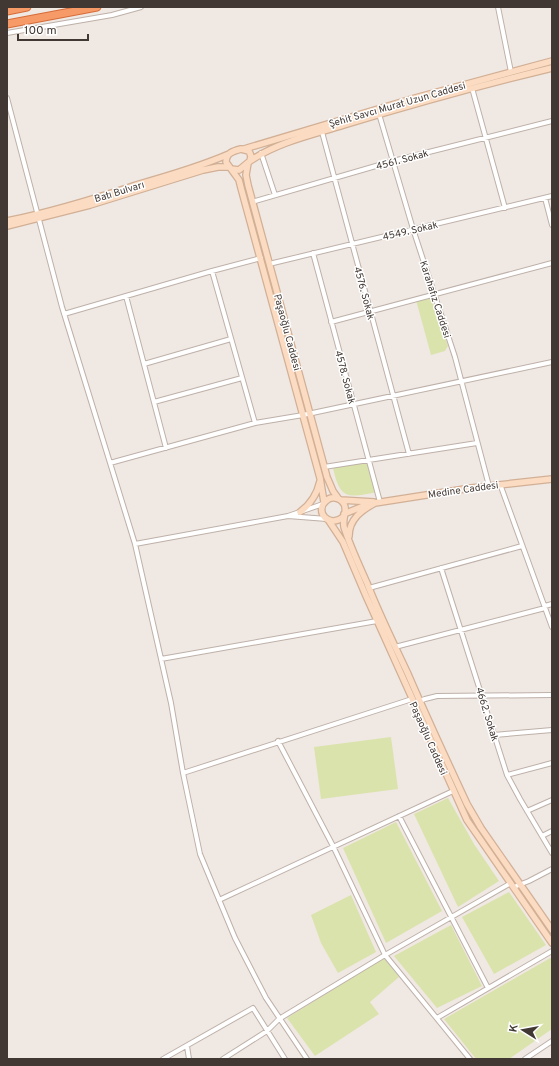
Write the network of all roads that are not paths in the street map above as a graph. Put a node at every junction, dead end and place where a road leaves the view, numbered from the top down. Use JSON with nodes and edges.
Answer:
{"nodes":[{"id":1,"x":27,"y":7,"type":"edge"},
{"id":2,"x":98,"y":7,"type":"edge"},
{"id":3,"x":141,"y":7,"type":"edge"},
{"id":4,"x":498,"y":7,"type":"edge"},
{"id":5,"x":7,"y":11,"type":"edge"},
{"id":6,"x":7,"y":24,"type":"edge"},
{"id":7,"x":7,"y":33,"type":"edge"},
{"id":8,"x":552,"y":61,"type":"edge"},
{"id":9,"x":552,"y":68,"type":"edge"},
{"id":10,"x":511,"y":72,"type":"junction"},
{"id":11,"x":472,"y":88,"type":"junction"},
{"id":12,"x":7,"y":98,"type":"edge"},
{"id":13,"x":379,"y":114,"type":"junction"},
{"id":14,"x":552,"y":121,"type":"edge"},
{"id":15,"x":322,"y":132,"type":"junction"},
{"id":16,"x":486,"y":138,"type":"junction"},
{"id":17,"x":244,"y":149,"type":"junction"},
{"id":18,"x":261,"y":153,"type":"junction"},
{"id":19,"x":229,"y":154,"type":"junction"},
{"id":20,"x":249,"y":162,"type":"junction"},
{"id":21,"x":393,"y":162,"type":"junction"},
{"id":22,"x":229,"y":168,"type":"junction"},
{"id":23,"x":334,"y":177,"type":"junction"},
{"id":24,"x":275,"y":195,"type":"junction"},
{"id":25,"x":552,"y":196,"type":"edge"},
{"id":26,"x":545,"y":198,"type":"junction"},
{"id":27,"x":252,"y":202,"type":"junction"},
{"id":28,"x":505,"y":208,"type":"junction"},
{"id":29,"x":39,"y":217,"type":"junction"},
{"id":30,"x":7,"y":222,"type":"edge"},
{"id":31,"x":552,"y":225,"type":"edge"},
{"id":32,"x":7,"y":226,"type":"edge"},
{"id":33,"x":413,"y":229,"type":"junction"},
{"id":34,"x":352,"y":244,"type":"junction"},
{"id":35,"x":313,"y":253,"type":"junction"},
{"id":36,"x":260,"y":258,"type":"junction"},
{"id":37,"x":552,"y":263,"type":"edge"},
{"id":38,"x":269,"y":264,"type":"junction"},
{"id":39,"x":212,"y":271,"type":"junction"},
{"id":40,"x":434,"y":294,"type":"junction"},
{"id":41,"x":126,"y":296,"type":"junction"},
{"id":42,"x":370,"y":311,"type":"junction"},
{"id":43,"x":64,"y":314,"type":"junction"},
{"id":44,"x":331,"y":322,"type":"junction"},
{"id":45,"x":231,"y":339,"type":"junction"},
{"id":46,"x":552,"y":362,"type":"edge"},
{"id":47,"x":144,"y":364,"type":"junction"},
{"id":48,"x":242,"y":378,"type":"junction"},
{"id":49,"x":461,"y":381,"type":"junction"},
{"id":50,"x":393,"y":396,"type":"junction"},
{"id":51,"x":154,"y":402,"type":"junction"},
{"id":52,"x":354,"y":404,"type":"junction"},
{"id":53,"x":310,"y":413,"type":"junction"},
{"id":54,"x":303,"y":415,"type":"junction"},
{"id":55,"x":255,"y":424,"type":"junction"},
{"id":56,"x":477,"y":443,"type":"junction"},
{"id":57,"x":166,"y":448,"type":"junction"},
{"id":58,"x":409,"y":454,"type":"junction"},
{"id":59,"x":369,"y":460,"type":"junction"},
{"id":60,"x":110,"y":463,"type":"junction"},
{"id":61,"x":324,"y":467,"type":"junction"},
{"id":62,"x":320,"y":478,"type":"junction"},
{"id":63,"x":552,"y":479,"type":"edge"},
{"id":64,"x":500,"y":484,"type":"junction"},
{"id":65,"x":489,"y":486,"type":"junction"},
{"id":66,"x":340,"y":500,"type":"junction"},
{"id":67,"x":377,"y":502,"type":"junction"},
{"id":68,"x":324,"y":503,"type":"junction"},
{"id":69,"x":300,"y":512,"type":"junction"},
{"id":70,"x":288,"y":516,"type":"junction"},
{"id":71,"x":344,"y":516,"type":"junction"},
{"id":72,"x":328,"y":520,"type":"junction"},
{"id":73,"x":349,"y":540,"type":"junction"},
{"id":74,"x":134,"y":544,"type":"junction"},
{"id":75,"x":522,"y":546,"type":"junction"},
{"id":76,"x":441,"y":568,"type":"junction"},
{"id":77,"x":369,"y":588,"type":"junction"},
{"id":78,"x":552,"y":604,"type":"edge"},
{"id":79,"x":545,"y":607,"type":"junction"},
{"id":80,"x":377,"y":621,"type":"junction"},
{"id":81,"x":552,"y":626,"type":"edge"},
{"id":82,"x":460,"y":630,"type":"junction"},
{"id":83,"x":395,"y":647,"type":"junction"},
{"id":84,"x":161,"y":659,"type":"junction"},
{"id":85,"x":552,"y":695,"type":"edge"},
{"id":86,"x":483,"y":696,"type":"junction"},
{"id":87,"x":413,"y":701,"type":"junction"},
{"id":88,"x":420,"y":701,"type":"junction"},
{"id":89,"x":552,"y":730,"type":"edge"},
{"id":90,"x":494,"y":735,"type":"junction"},
{"id":91,"x":278,"y":741,"type":"junction"},
{"id":92,"x":552,"y":763,"type":"edge"},
{"id":93,"x":183,"y":773,"type":"junction"},
{"id":94,"x":507,"y":774,"type":"junction"},
{"id":95,"x":453,"y":791,"type":"junction"},
{"id":96,"x":552,"y":800,"type":"edge"},
{"id":97,"x":527,"y":811,"type":"junction"},
{"id":98,"x":399,"y":816,"type":"junction"},
{"id":99,"x":552,"y":831,"type":"edge"},
{"id":100,"x":542,"y":836,"type":"junction"},
{"id":101,"x":333,"y":846,"type":"junction"},
{"id":102,"x":552,"y":853,"type":"edge"},
{"id":103,"x":552,"y":869,"type":"edge"},
{"id":104,"x":512,"y":885,"type":"junction"},
{"id":105,"x":521,"y":885,"type":"junction"},
{"id":106,"x":219,"y":900,"type":"junction"},
{"id":107,"x":451,"y":918,"type":"junction"},
{"id":108,"x":552,"y":930,"type":"edge"},
{"id":109,"x":552,"y":943,"type":"edge"},
{"id":110,"x":552,"y":951,"type":"edge"},
{"id":111,"x":385,"y":955,"type":"junction"},
{"id":112,"x":488,"y":988,"type":"junction"},
{"id":113,"x":437,"y":1018,"type":"junction"},
{"id":114,"x":279,"y":1019,"type":"junction"},
{"id":115,"x":267,"y":1031,"type":"junction"},
{"id":116,"x":552,"y":1040,"type":"edge"},
{"id":117,"x":187,"y":1046,"type":"junction"},
{"id":118,"x":226,"y":1058,"type":"edge"},
{"id":119,"x":163,"y":1059,"type":"edge"},
{"id":120,"x":189,"y":1059,"type":"edge"},
{"id":121,"x":284,"y":1059,"type":"edge"},
{"id":122,"x":307,"y":1059,"type":"edge"},
{"id":123,"x":470,"y":1059,"type":"edge"},
{"id":124,"x":525,"y":1059,"type":"edge"}],
"edges":[{"from":1,"to":5,"type":"highway"},
{"from":2,"to":6,"type":"highway"},
{"from":3,"to":7,"type":"street"},
{"from":4,"to":10,"type":"street"},
{"from":8,"to":10,"type":"street","name":"Şehit Savcı Murat Uzun Caddesi"},
{"from":9,"to":11,"type":"street","name":"Şehit Savcı Murat Uzun Caddesi"},
{"from":10,"to":17,"type":"street","name":"Şehit Savcı Murat Uzun Caddesi"},
{"from":11,"to":13,"type":"street","name":"Şehit Savcı Murat Uzun Caddesi"},
{"from":11,"to":16,"type":"street"},
{"from":12,"to":29,"type":"street"},
{"from":13,"to":15,"type":"street","name":"Şehit Savcı Murat Uzun Caddesi"},
{"from":13,"to":21,"type":"street","name":"Karahafız Caddesi"},
{"from":14,"to":16,"type":"street","name":"4561. Sokak"},
{"from":15,"to":18,"type":"street","name":"Şehit Savcı Murat Uzun Caddesi"},
{"from":15,"to":23,"type":"street","name":"4576. Sokak"},
{"from":16,"to":21,"type":"street","name":"4561. Sokak"},
{"from":16,"to":28,"type":"street"},
{"from":17,"to":19,"type":"street"},
{"from":17,"to":20,"type":"street"},
{"from":18,"to":20,"type":"street","name":"Şehit Savcı Murat Uzun Caddesi"},
{"from":18,"to":24,"type":"street"},
{"from":19,"to":22,"type":"street"},
{"from":19,"to":29,"type":"street","name":"Batı Bulvarı"},
{"from":20,"to":22,"type":"street"},
{"from":20,"to":27,"type":"street","name":"Paşaoğlu Caddesi"},
{"from":21,"to":23,"type":"street","name":"4561. Sokak"},
{"from":21,"to":33,"type":"street","name":"Karahafız Caddesi"},
{"from":22,"to":29,"type":"street","name":"Batı Bulvarı"},
{"from":22,"to":36,"type":"street","name":"Paşaoğlu Caddesi"},
{"from":23,"to":24,"type":"street","name":"4561. Sokak"},
{"from":23,"to":34,"type":"street","name":"4576. Sokak"},
{"from":24,"to":27,"type":"street","name":"4561. Sokak"},
{"from":25,"to":26,"type":"street","name":"4549. Sokak"},
{"from":26,"to":28,"type":"street","name":"4549. Sokak"},
{"from":26,"to":31,"type":"street"},
{"from":27,"to":38,"type":"street","name":"Paşaoğlu Caddesi"},
{"from":28,"to":33,"type":"street","name":"4549. Sokak"},
{"from":29,"to":30,"type":"street","name":"Batı Bulvarı"},
{"from":29,"to":32,"type":"street","name":"Batı Bulvarı"},
{"from":29,"to":43,"type":"street"},
{"from":33,"to":34,"type":"street","name":"4549. Sokak"},
{"from":33,"to":40,"type":"street","name":"Karahafız Caddesi"},
{"from":34,"to":35,"type":"street","name":"4549. Sokak"},
{"from":34,"to":42,"type":"street","name":"4576. Sokak"},
{"from":35,"to":38,"type":"street","name":"4549. Sokak"},
{"from":35,"to":44,"type":"street","name":"4578. Sokak"},
{"from":36,"to":39,"type":"street"},
{"from":36,"to":54,"type":"street","name":"Paşaoğlu Caddesi"},
{"from":37,"to":40,"type":"street"},
{"from":38,"to":53,"type":"street","name":"Paşaoğlu Caddesi"},
{"from":39,"to":41,"type":"street"},
{"from":39,"to":45,"type":"street"},
{"from":40,"to":42,"type":"street"},
{"from":40,"to":49,"type":"street","name":"Karahafız Caddesi"},
{"from":41,"to":43,"type":"street"},
{"from":41,"to":47,"type":"street"},
{"from":42,"to":44,"type":"street"},
{"from":42,"to":50,"type":"street","name":"4576. Sokak"},
{"from":43,"to":60,"type":"street"},
{"from":44,"to":52,"type":"street","name":"4578. Sokak"},
{"from":45,"to":47,"type":"street"},
{"from":45,"to":48,"type":"street"},
{"from":46,"to":49,"type":"street"},
{"from":47,"to":51,"type":"street"},
{"from":48,"to":51,"type":"street"},
{"from":48,"to":55,"type":"street"},
{"from":49,"to":50,"type":"street"},
{"from":49,"to":56,"type":"street","name":"Karahafız Caddesi"},
{"from":50,"to":52,"type":"street"},
{"from":50,"to":58,"type":"street","name":"4576. Sokak"},
{"from":51,"to":57,"type":"street"},
{"from":52,"to":53,"type":"street"},
{"from":52,"to":59,"type":"street","name":"4578. Sokak"},
{"from":53,"to":54,"type":"street"},
{"from":53,"to":61,"type":"street","name":"Paşaoğlu Caddesi"},
{"from":54,"to":55,"type":"street"},
{"from":54,"to":62,"type":"street","name":"Paşaoğlu Caddesi"},
{"from":55,"to":57,"type":"street"},
{"from":56,"to":58,"type":"street"},
{"from":56,"to":65,"type":"street","name":"Karahafız Caddesi"},
{"from":57,"to":60,"type":"street"},
{"from":58,"to":59,"type":"street"},
{"from":59,"to":61,"type":"street"},
{"from":59,"to":67,"type":"street","name":"4578. Sokak"},
{"from":60,"to":74,"type":"street"},
{"from":61,"to":66,"type":"street","name":"Paşaoğlu Caddesi"},
{"from":62,"to":68,"type":"street","name":"Paşaoğlu Caddesi"},
{"from":62,"to":69,"type":"street"},
{"from":63,"to":64,"type":"street","name":"Medine Caddesi"},
{"from":64,"to":65,"type":"street","name":"Medine Caddesi"},
{"from":64,"to":75,"type":"street"},
{"from":65,"to":67,"type":"street","name":"Medine Caddesi"},
{"from":66,"to":67,"type":"street","name":"Medine Caddesi"},
{"from":66,"to":68,"type":"street"},
{"from":66,"to":71,"type":"street"},
{"from":67,"to":71,"type":"street","name":"Medine Caddesi"},
{"from":67,"to":73,"type":"street"},
{"from":68,"to":69,"type":"street"},
{"from":68,"to":72,"type":"street"},
{"from":69,"to":70,"type":"street"},
{"from":70,"to":72,"type":"street"},
{"from":70,"to":74,"type":"street"},
{"from":71,"to":72,"type":"street"},
{"from":71,"to":73,"type":"street","name":"Paşaoğlu Caddesi"},
{"from":72,"to":80,"type":"street","name":"Paşaoğlu Caddesi"},
{"from":73,"to":77,"type":"street","name":"Paşaoğlu Caddesi"},
{"from":74,"to":84,"type":"street"},
{"from":75,"to":76,"type":"street"},
{"from":75,"to":79,"type":"street"},
{"from":76,"to":77,"type":"street"},
{"from":76,"to":82,"type":"street","name":"4662. Sokak"},
{"from":77,"to":83,"type":"street","name":"Paşaoğlu Caddesi"},
{"from":78,"to":79,"type":"street"},
{"from":79,"to":81,"type":"street"},
{"from":79,"to":82,"type":"street"},
{"from":80,"to":84,"type":"street"},
{"from":80,"to":87,"type":"street","name":"Paşaoğlu Caddesi"},
{"from":82,"to":83,"type":"street"},
{"from":82,"to":86,"type":"street","name":"4662. Sokak"},
{"from":83,"to":88,"type":"street","name":"Paşaoğlu Caddesi"},
{"from":84,"to":93,"type":"street"},
{"from":85,"to":86,"type":"street"},
{"from":86,"to":88,"type":"street"},
{"from":86,"to":90,"type":"street","name":"4662. Sokak"},
{"from":87,"to":88,"type":"street"},
{"from":87,"to":91,"type":"street"},
{"from":87,"to":95,"type":"street","name":"Paşaoğlu Caddesi"},
{"from":88,"to":105,"type":"street","name":"Paşaoğlu Caddesi"},
{"from":89,"to":90,"type":"street"},
{"from":90,"to":94,"type":"street","name":"4662. Sokak"},
{"from":91,"to":93,"type":"street"},
{"from":91,"to":101,"type":"street"},
{"from":92,"to":94,"type":"street"},
{"from":93,"to":106,"type":"street"},
{"from":94,"to":97,"type":"street","name":"4662. Sokak"},
{"from":95,"to":98,"type":"street"},
{"from":95,"to":104,"type":"street","name":"Paşaoğlu Caddesi"},
{"from":96,"to":97,"type":"street"},
{"from":97,"to":100,"type":"street","name":"4662. Sokak"},
{"from":98,"to":101,"type":"street"},
{"from":98,"to":107,"type":"street"},
{"from":99,"to":100,"type":"street"},
{"from":100,"to":102,"type":"street","name":"4662. Sokak"},
{"from":101,"to":106,"type":"street"},
{"from":101,"to":111,"type":"street"},
{"from":103,"to":105,"type":"street"},
{"from":104,"to":105,"type":"street"},
{"from":104,"to":107,"type":"street"},
{"from":104,"to":109,"type":"street","name":"Paşaoğlu Caddesi"},
{"from":105,"to":108,"type":"street","name":"Paşaoğlu Caddesi"},
{"from":106,"to":114,"type":"street"},
{"from":107,"to":111,"type":"street"},
{"from":107,"to":112,"type":"street"},
{"from":110,"to":112,"type":"street"},
{"from":111,"to":113,"type":"street"},
{"from":111,"to":114,"type":"street"},
{"from":112,"to":113,"type":"street"},
{"from":113,"to":123,"type":"street"},
{"from":114,"to":115,"type":"street"},
{"from":114,"to":122,"type":"street"},
{"from":115,"to":117,"type":"street"},
{"from":115,"to":118,"type":"street"},
{"from":115,"to":121,"type":"street"},
{"from":116,"to":124,"type":"street"},
{"from":117,"to":119,"type":"street"},
{"from":117,"to":120,"type":"street"}]}
